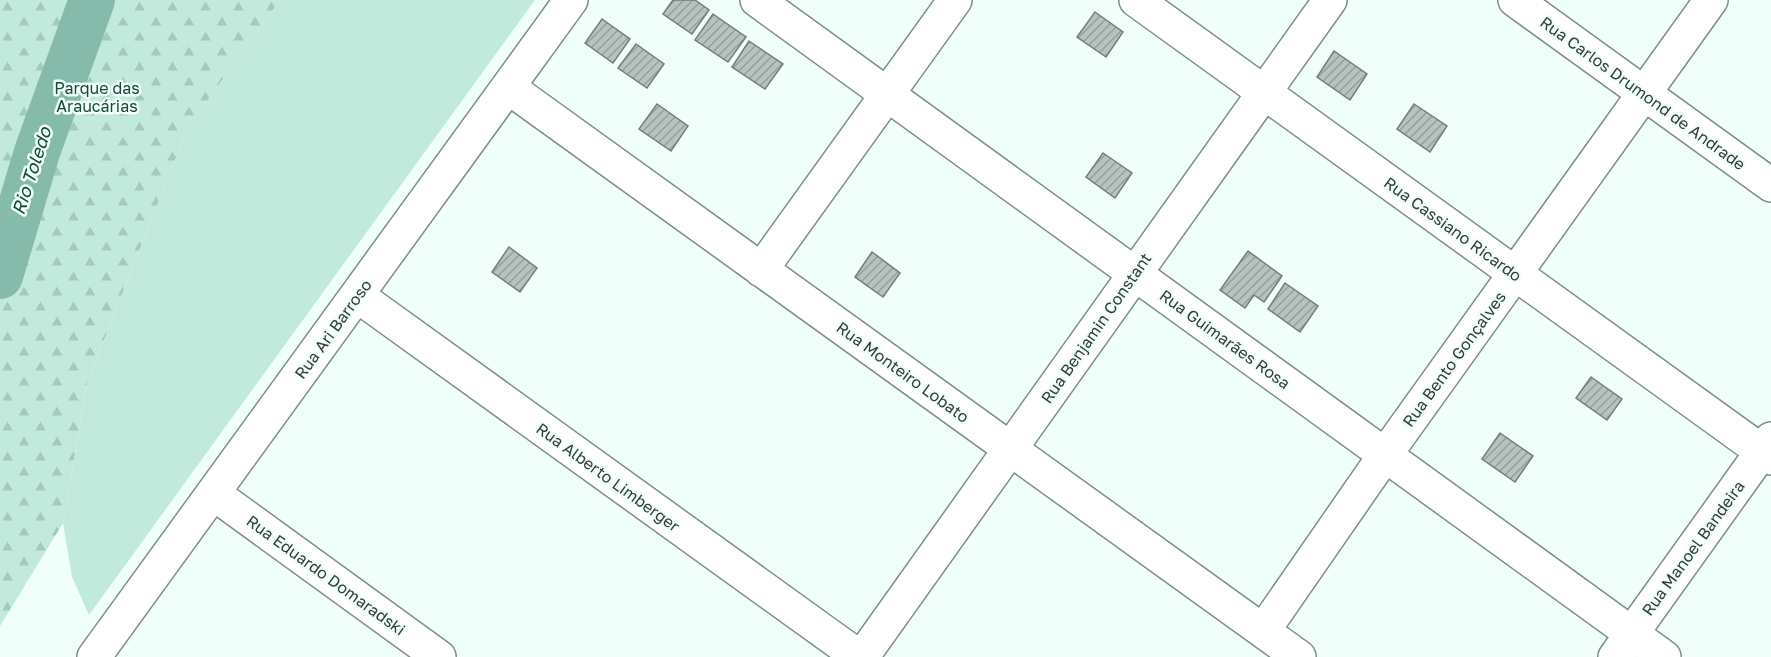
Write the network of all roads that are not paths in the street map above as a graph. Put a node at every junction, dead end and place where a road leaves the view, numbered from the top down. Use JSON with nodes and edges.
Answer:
{"nodes":[{"id":1,"x":571,"y":0,"type":"edge"},
{"id":2,"x":757,"y":0,"type":"edge"},
{"id":3,"x":955,"y":0,"type":"edge"},
{"id":4,"x":1136,"y":0,"type":"edge"},
{"id":5,"x":1330,"y":0,"type":"edge"},
{"id":6,"x":1515,"y":0,"type":"edge"},
{"id":7,"x":1711,"y":0,"type":"edge"},
{"id":8,"x":508,"y":87,"type":"junction"},
{"id":9,"x":1264,"y":93,"type":"junction"},
{"id":10,"x":1644,"y":94,"type":"junction"},
{"id":11,"x":887,"y":95,"type":"junction"},
{"id":12,"x":1771,"y":185,"type":"edge"},
{"id":13,"x":761,"y":270,"type":"junction"},
{"id":14,"x":1135,"y":274,"type":"junction"},
{"id":15,"x":1515,"y":274,"type":"junction"},
{"id":16,"x":358,"y":296,"type":"junction"},
{"id":17,"x":1010,"y":449,"type":"junction"},
{"id":18,"x":1768,"y":450,"type":"edge"},
{"id":19,"x":1385,"y":455,"type":"junction"},
{"id":20,"x":213,"y":493,"type":"junction"},
{"id":21,"x":1263,"y":631,"type":"junction"},
{"id":22,"x":1623,"y":645,"type":"edge"},
{"id":23,"x":94,"y":657,"type":"edge"},
{"id":24,"x":439,"y":657,"type":"edge"},
{"id":25,"x":860,"y":657,"type":"edge"},
{"id":26,"x":1299,"y":657,"type":"edge"},
{"id":27,"x":1664,"y":657,"type":"edge"}],
"edges":[{"from":1,"to":8,"type":"street","name":"Rua Ari Barroso"},
{"from":2,"to":11,"type":"street","name":"Rua Guimarães Rosa"},
{"from":3,"to":11,"type":"street"},
{"from":4,"to":9,"type":"street","name":"Rua Cassiano Ricardo"},
{"from":5,"to":9,"type":"street","name":"Rua Benjamin Constant"},
{"from":6,"to":10,"type":"street","name":"Rua Carlos Drumond de Andrade"},
{"from":7,"to":10,"type":"street","name":"Rua Bento Gonçalves"},
{"from":8,"to":13,"type":"street","name":"Rua Monteiro Lobato"},
{"from":8,"to":16,"type":"street","name":"Rua Ari Barroso"},
{"from":9,"to":14,"type":"street","name":"Rua Benjamin Constant"},
{"from":9,"to":15,"type":"street","name":"Rua Cassiano Ricardo"},
{"from":10,"to":12,"type":"street","name":"Rua Carlos Drumond de Andrade"},
{"from":10,"to":15,"type":"street","name":"Rua Bento Gonçalves"},
{"from":11,"to":13,"type":"street"},
{"from":11,"to":14,"type":"street","name":"Rua Guimarães Rosa"},
{"from":13,"to":17,"type":"street","name":"Rua Monteiro Lobato"},
{"from":14,"to":17,"type":"street","name":"Rua Benjamin Constant"},
{"from":14,"to":19,"type":"street","name":"Rua Guimarães Rosa"},
{"from":15,"to":18,"type":"street","name":"Rua Cassiano Ricardo"},
{"from":15,"to":19,"type":"street","name":"Rua Bento Gonçalves"},
{"from":16,"to":20,"type":"street","name":"Rua Ari Barroso"},
{"from":16,"to":25,"type":"street","name":"Rua Alberto Limberger"},
{"from":17,"to":21,"type":"street","name":"Rua Monteiro Lobato"},
{"from":17,"to":25,"type":"street","name":"Rua Benjamin Constant"},
{"from":18,"to":22,"type":"street","name":"Rua Manoel Bandeira"},
{"from":19,"to":21,"type":"street","name":"Rua Bento Gonçalves"},
{"from":19,"to":22,"type":"street","name":"Rua Guimarães Rosa"},
{"from":20,"to":23,"type":"street","name":"Rua Ari Barroso"},
{"from":20,"to":24,"type":"street","name":"Rua Eduardo Domaradski"},
{"from":21,"to":26,"type":"street","name":"Rua Monteiro Lobato"},
{"from":22,"to":27,"type":"street","name":"Rua Guimarães Rosa"}]}
